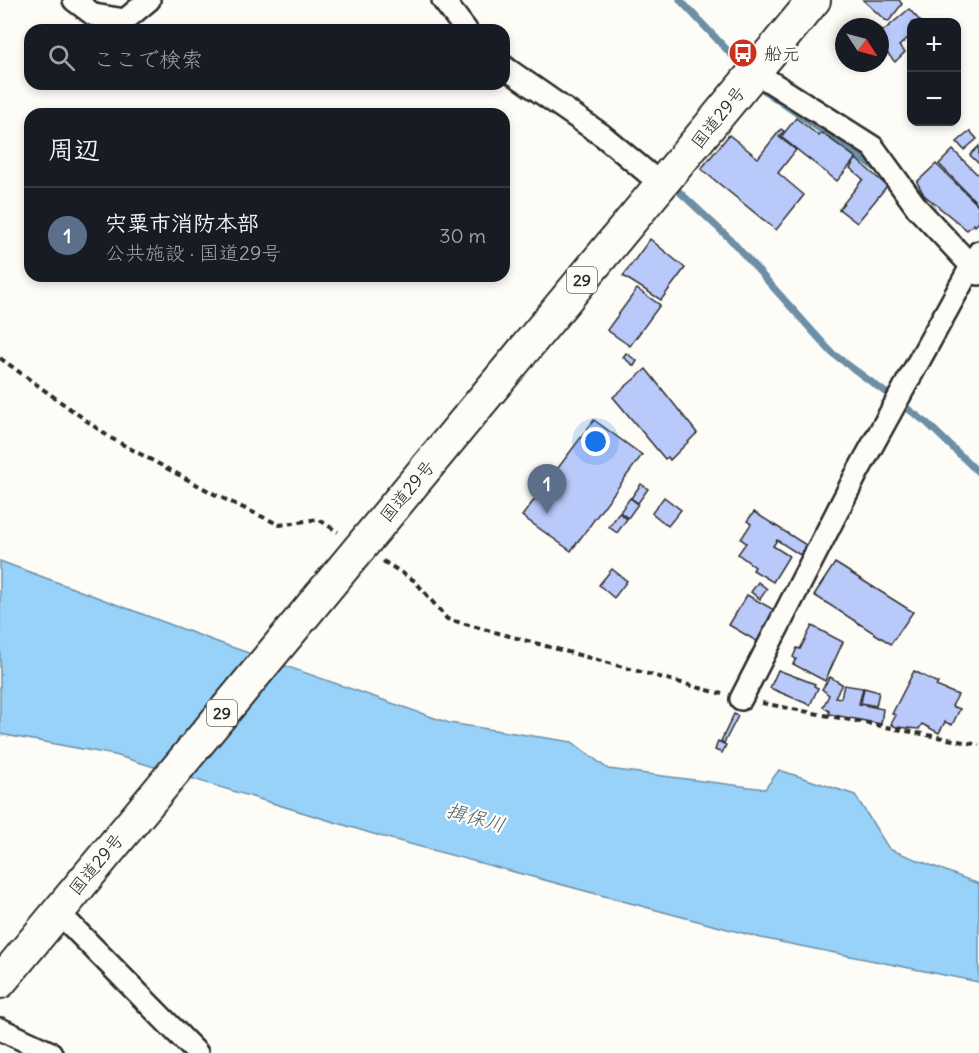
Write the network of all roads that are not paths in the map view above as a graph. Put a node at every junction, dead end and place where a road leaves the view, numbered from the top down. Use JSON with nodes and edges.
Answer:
{"nodes":[{"id":1,"x":74,"y":0,"type":"edge"},
{"id":2,"x":149,"y":0,"type":"edge"},
{"id":3,"x":443,"y":0,"type":"edge"},
{"id":4,"x":814,"y":0,"type":"edge"},
{"id":5,"x":461,"y":24,"type":"edge"},
{"id":6,"x":510,"y":71,"type":"edge"},
{"id":7,"x":755,"y":72,"type":"junction"},
{"id":8,"x":662,"y":185,"type":"junction"},
{"id":9,"x":976,"y":264,"type":"edge"},
{"id":10,"x":741,"y":699,"type":"road end"},
{"id":11,"x":57,"y":911,"type":"junction"},
{"id":12,"x":0,"y":982,"type":"edge"},
{"id":13,"x":0,"y":1029,"type":"edge"},
{"id":14,"x":51,"y":1053,"type":"edge"},
{"id":15,"x":198,"y":1053,"type":"edge"}],
"edges":[{"from":1,"to":2,"type":"street"},
{"from":3,"to":5,"type":"street"},
{"from":4,"to":7,"type":"highway","name":"国道29号","number":"29"},
{"from":6,"to":8,"type":"street"},
{"from":7,"to":8,"type":"highway","name":"国道29号","number":"29"},
{"from":7,"to":9,"type":"street"},
{"from":8,"to":11,"type":"highway","name":"国道29号","number":"29"},
{"from":9,"to":10,"type":"street"},
{"from":11,"to":12,"type":"highway","name":"国道29号","number":"29"},
{"from":11,"to":15,"type":"street"},
{"from":13,"to":14,"type":"street"}]}
